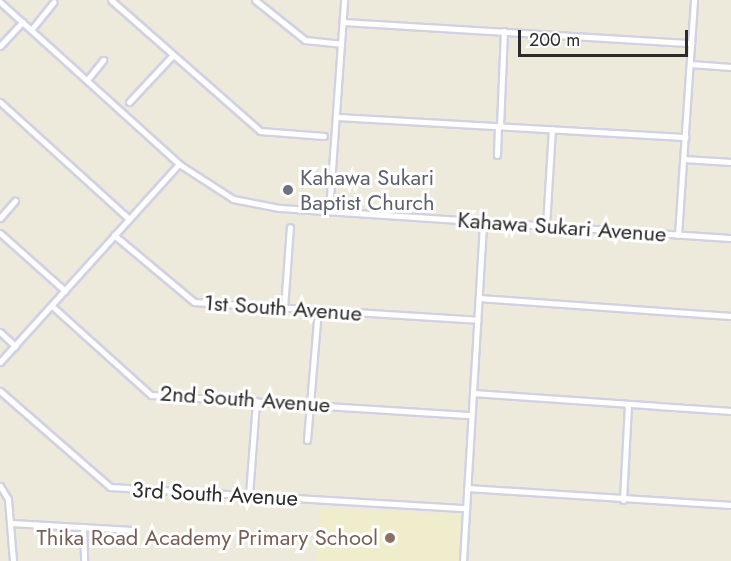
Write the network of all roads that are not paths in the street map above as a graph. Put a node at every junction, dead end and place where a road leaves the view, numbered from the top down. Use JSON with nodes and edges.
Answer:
{"nodes":[{"id":1,"x":111,"y":0,"type":"edge"},
{"id":2,"x":255,"y":0,"type":"edge"},
{"id":3,"x":344,"y":0,"type":"edge"},
{"id":4,"x":694,"y":0,"type":"edge"},
{"id":5,"x":0,"y":2,"type":"edge"},
{"id":6,"x":54,"y":2,"type":"dead end"},
{"id":7,"x":22,"y":22,"type":"junction"},
{"id":8,"x":343,"y":22,"type":"junction"},
{"id":9,"x":31,"y":30,"type":"junction"},
{"id":10,"x":504,"y":31,"type":"junction"},
{"id":11,"x":692,"y":43,"type":"junction"},
{"id":12,"x":341,"y":44,"type":"junction"},
{"id":13,"x":0,"y":46,"type":"edge"},
{"id":14,"x":172,"y":56,"type":"junction"},
{"id":15,"x":103,"y":60,"type":"dead end"},
{"id":16,"x":690,"y":64,"type":"junction"},
{"id":17,"x":731,"y":67,"type":"edge"},
{"id":18,"x":87,"y":80,"type":"junction"},
{"id":19,"x":0,"y":102,"type":"edge"},
{"id":20,"x":129,"y":102,"type":"dead end"},
{"id":21,"x":336,"y":117,"type":"junction"},
{"id":22,"x":499,"y":126,"type":"junction"},
{"id":23,"x":552,"y":129,"type":"junction"},
{"id":24,"x":335,"y":136,"type":"junction"},
{"id":25,"x":685,"y":137,"type":"junction"},
{"id":26,"x":497,"y":155,"type":"dead end"},
{"id":27,"x":684,"y":159,"type":"junction"},
{"id":28,"x":731,"y":162,"type":"edge"},
{"id":29,"x":179,"y":164,"type":"junction"},
{"id":30,"x":15,"y":201,"type":"dead end"},
{"id":31,"x":329,"y":212,"type":"junction"},
{"id":32,"x":0,"y":218,"type":"edge"},
{"id":33,"x":129,"y":219,"type":"junction"},
{"id":34,"x":483,"y":222,"type":"junction"},
{"id":35,"x":546,"y":226,"type":"junction"},
{"id":36,"x":290,"y":227,"type":"dead end"},
{"id":37,"x":0,"y":233,"type":"edge"},
{"id":38,"x":114,"y":235,"type":"junction"},
{"id":39,"x":678,"y":235,"type":"junction"},
{"id":40,"x":731,"y":238,"type":"edge"},
{"id":41,"x":65,"y":291,"type":"junction"},
{"id":42,"x":478,"y":298,"type":"junction"},
{"id":43,"x":52,"y":306,"type":"junction"},
{"id":44,"x":284,"y":308,"type":"junction"},
{"id":45,"x":318,"y":310,"type":"junction"},
{"id":46,"x":731,"y":316,"type":"edge"},
{"id":47,"x":477,"y":320,"type":"junction"},
{"id":48,"x":0,"y":332,"type":"edge"},
{"id":49,"x":15,"y":346,"type":"junction"},
{"id":50,"x":0,"y":362,"type":"edge"},
{"id":51,"x":0,"y":391,"type":"edge"},
{"id":52,"x":473,"y":393,"type":"junction"},
{"id":53,"x":256,"y":401,"type":"junction"},
{"id":54,"x":309,"y":404,"type":"junction"},
{"id":55,"x":628,"y":404,"type":"junction"},
{"id":56,"x":731,"y":411,"type":"edge"},
{"id":57,"x":471,"y":415,"type":"junction"},
{"id":58,"x":307,"y":440,"type":"dead end"},
{"id":59,"x":0,"y":486,"type":"edge"},
{"id":60,"x":467,"y":488,"type":"junction"},
{"id":61,"x":249,"y":495,"type":"junction"},
{"id":62,"x":623,"y":500,"type":"junction"},
{"id":63,"x":731,"y":506,"type":"edge"},
{"id":64,"x":466,"y":508,"type":"junction"},
{"id":65,"x":11,"y":523,"type":"junction"},
{"id":66,"x":83,"y":527,"type":"junction"},
{"id":67,"x":132,"y":530,"type":"dead end"},
{"id":68,"x":13,"y":561,"type":"edge"},
{"id":69,"x":84,"y":561,"type":"edge"},
{"id":70,"x":462,"y":561,"type":"edge"}],
"edges":[{"from":1,"to":14,"type":"street"},
{"from":2,"to":12,"type":"street"},
{"from":3,"to":8,"type":"street"},
{"from":4,"to":11,"type":"street"},
{"from":5,"to":7,"type":"street","name":"Kahawa Sukari Avenue"},
{"from":6,"to":9,"type":"street"},
{"from":7,"to":9,"type":"street","name":"Kahawa Sukari Avenue"},
{"from":7,"to":13,"type":"street"},
{"from":8,"to":10,"type":"street"},
{"from":8,"to":12,"type":"street"},
{"from":9,"to":18,"type":"street","name":"Kahawa Sukari Avenue"},
{"from":10,"to":11,"type":"street"},
{"from":10,"to":22,"type":"street"},
{"from":11,"to":16,"type":"street"},
{"from":12,"to":21,"type":"street"},
{"from":14,"to":20,"type":"street"},
{"from":14,"to":24,"type":"street"},
{"from":15,"to":18,"type":"street"},
{"from":16,"to":17,"type":"street"},
{"from":16,"to":25,"type":"street"},
{"from":18,"to":29,"type":"street","name":"Kahawa Sukari Avenue"},
{"from":19,"to":33,"type":"street"},
{"from":21,"to":22,"type":"street"},
{"from":21,"to":24,"type":"street"},
{"from":22,"to":23,"type":"street"},
{"from":22,"to":26,"type":"street"},
{"from":23,"to":25,"type":"street"},
{"from":23,"to":35,"type":"street"},
{"from":24,"to":31,"type":"street"},
{"from":25,"to":27,"type":"street"},
{"from":27,"to":28,"type":"street"},
{"from":27,"to":39,"type":"street"},
{"from":29,"to":31,"type":"street","name":"Kahawa Sukari Avenue"},
{"from":29,"to":33,"type":"street"},
{"from":30,"to":32,"type":"street"},
{"from":31,"to":34,"type":"street","name":"Kahawa Sukari Avenue"},
{"from":33,"to":38,"type":"street"},
{"from":34,"to":35,"type":"street","name":"Kahawa Sukari Avenue"},
{"from":34,"to":42,"type":"street"},
{"from":35,"to":39,"type":"street","name":"Kahawa Sukari Avenue"},
{"from":36,"to":44,"type":"street"},
{"from":37,"to":41,"type":"street"},
{"from":38,"to":41,"type":"street"},
{"from":38,"to":44,"type":"street","name":"1st South Avenue"},
{"from":39,"to":40,"type":"street","name":"Kahawa Sukari Avenue"},
{"from":41,"to":43,"type":"street"},
{"from":42,"to":46,"type":"street"},
{"from":42,"to":47,"type":"street"},
{"from":43,"to":49,"type":"street"},
{"from":43,"to":53,"type":"street","name":"2nd South Avenue"},
{"from":44,"to":45,"type":"street","name":"1st South Avenue"},
{"from":45,"to":47,"type":"street","name":"1st South Avenue"},
{"from":45,"to":54,"type":"street"},
{"from":47,"to":52,"type":"street"},
{"from":48,"to":49,"type":"street"},
{"from":49,"to":50,"type":"street"},
{"from":51,"to":61,"type":"street","name":"3rd South Avenue"},
{"from":52,"to":55,"type":"street"},
{"from":52,"to":57,"type":"street"},
{"from":53,"to":54,"type":"street","name":"2nd South Avenue"},
{"from":53,"to":61,"type":"street"},
{"from":54,"to":57,"type":"street","name":"2nd South Avenue"},
{"from":54,"to":58,"type":"street"},
{"from":55,"to":56,"type":"street"},
{"from":55,"to":62,"type":"street"},
{"from":57,"to":60,"type":"street"},
{"from":59,"to":65,"type":"street"},
{"from":60,"to":62,"type":"street"},
{"from":60,"to":64,"type":"street"},
{"from":61,"to":64,"type":"street","name":"3rd South Avenue"},
{"from":62,"to":63,"type":"street"},
{"from":64,"to":70,"type":"street"},
{"from":65,"to":66,"type":"street"},
{"from":65,"to":68,"type":"street"},
{"from":66,"to":67,"type":"street"},
{"from":66,"to":69,"type":"street"}]}
